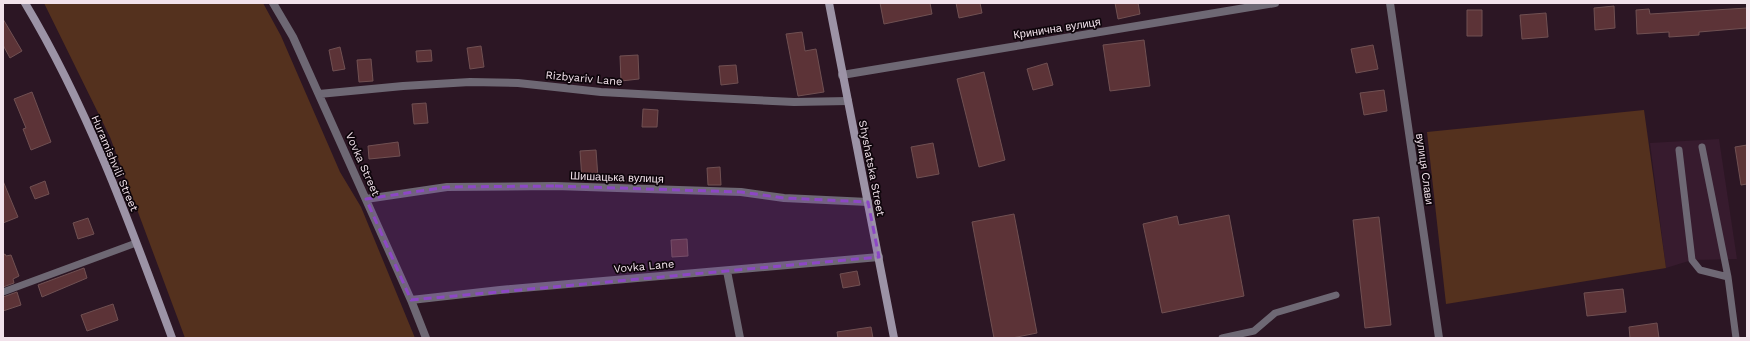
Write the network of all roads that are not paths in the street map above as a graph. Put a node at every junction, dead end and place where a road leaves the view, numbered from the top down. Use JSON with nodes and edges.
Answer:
{"nodes":[{"id":1,"x":25,"y":3,"type":"edge"},
{"id":2,"x":273,"y":3,"type":"edge"},
{"id":3,"x":829,"y":3,"type":"edge"},
{"id":4,"x":1275,"y":3,"type":"edge"},
{"id":5,"x":1393,"y":4,"type":"edge"},
{"id":6,"x":842,"y":75,"type":"junction"},
{"id":7,"x":319,"y":94,"type":"junction"},
{"id":8,"x":848,"y":101,"type":"junction"},
{"id":9,"x":1702,"y":147,"type":"dead end"},
{"id":10,"x":1679,"y":150,"type":"dead end"},
{"id":11,"x":366,"y":199,"type":"junction"},
{"id":12,"x":868,"y":202,"type":"junction"},
{"id":13,"x":136,"y":243,"type":"junction"},
{"id":14,"x":879,"y":257,"type":"junction"},
{"id":15,"x":727,"y":271,"type":"junction"},
{"id":16,"x":1728,"y":278,"type":"junction"},
{"id":17,"x":3,"y":292,"type":"edge"},
{"id":18,"x":1336,"y":295,"type":"dead end"},
{"id":19,"x":411,"y":300,"type":"junction"},
{"id":20,"x":172,"y":338,"type":"edge"},
{"id":21,"x":426,"y":338,"type":"edge"},
{"id":22,"x":740,"y":338,"type":"edge"},
{"id":23,"x":894,"y":338,"type":"edge"},
{"id":24,"x":1222,"y":338,"type":"edge"},
{"id":25,"x":1438,"y":338,"type":"edge"},
{"id":26,"x":1736,"y":338,"type":"edge"}],
"edges":[{"from":1,"to":13,"type":"main road","name":"Huramishvili Street"},
{"from":2,"to":7,"type":"street","name":"Vovka Street"},
{"from":3,"to":6,"type":"main road","name":"Shyshatska Street"},
{"from":4,"to":6,"type":"street","name":"Кринична вулиця"},
{"from":5,"to":25,"type":"street","name":"вулиця Слави"},
{"from":6,"to":8,"type":"main road","name":"Shyshatska Street"},
{"from":7,"to":8,"type":"street","name":"Rizbyariv Lane"},
{"from":7,"to":11,"type":"street","name":"Vovka Street"},
{"from":8,"to":12,"type":"main road","name":"Shyshatska Street"},
{"from":9,"to":16,"type":"lane"},
{"from":10,"to":16,"type":"lane"},
{"from":11,"to":12,"type":"street","name":"Шишацька вулиця"},
{"from":11,"to":19,"type":"street","name":"Vovka Street"},
{"from":12,"to":14,"type":"main road","name":"Shyshatska Street"},
{"from":13,"to":17,"type":"lane"},
{"from":13,"to":20,"type":"main road","name":"Huramishvili Street"},
{"from":14,"to":15,"type":"street","name":"Vovka Lane"},
{"from":14,"to":23,"type":"main road","name":"Shyshatska Street"},
{"from":15,"to":19,"type":"street","name":"Vovka Lane"},
{"from":15,"to":22,"type":"street"},
{"from":16,"to":26,"type":"lane"},
{"from":18,"to":24,"type":"lane"},
{"from":19,"to":21,"type":"street","name":"Vovka Street"}]}
